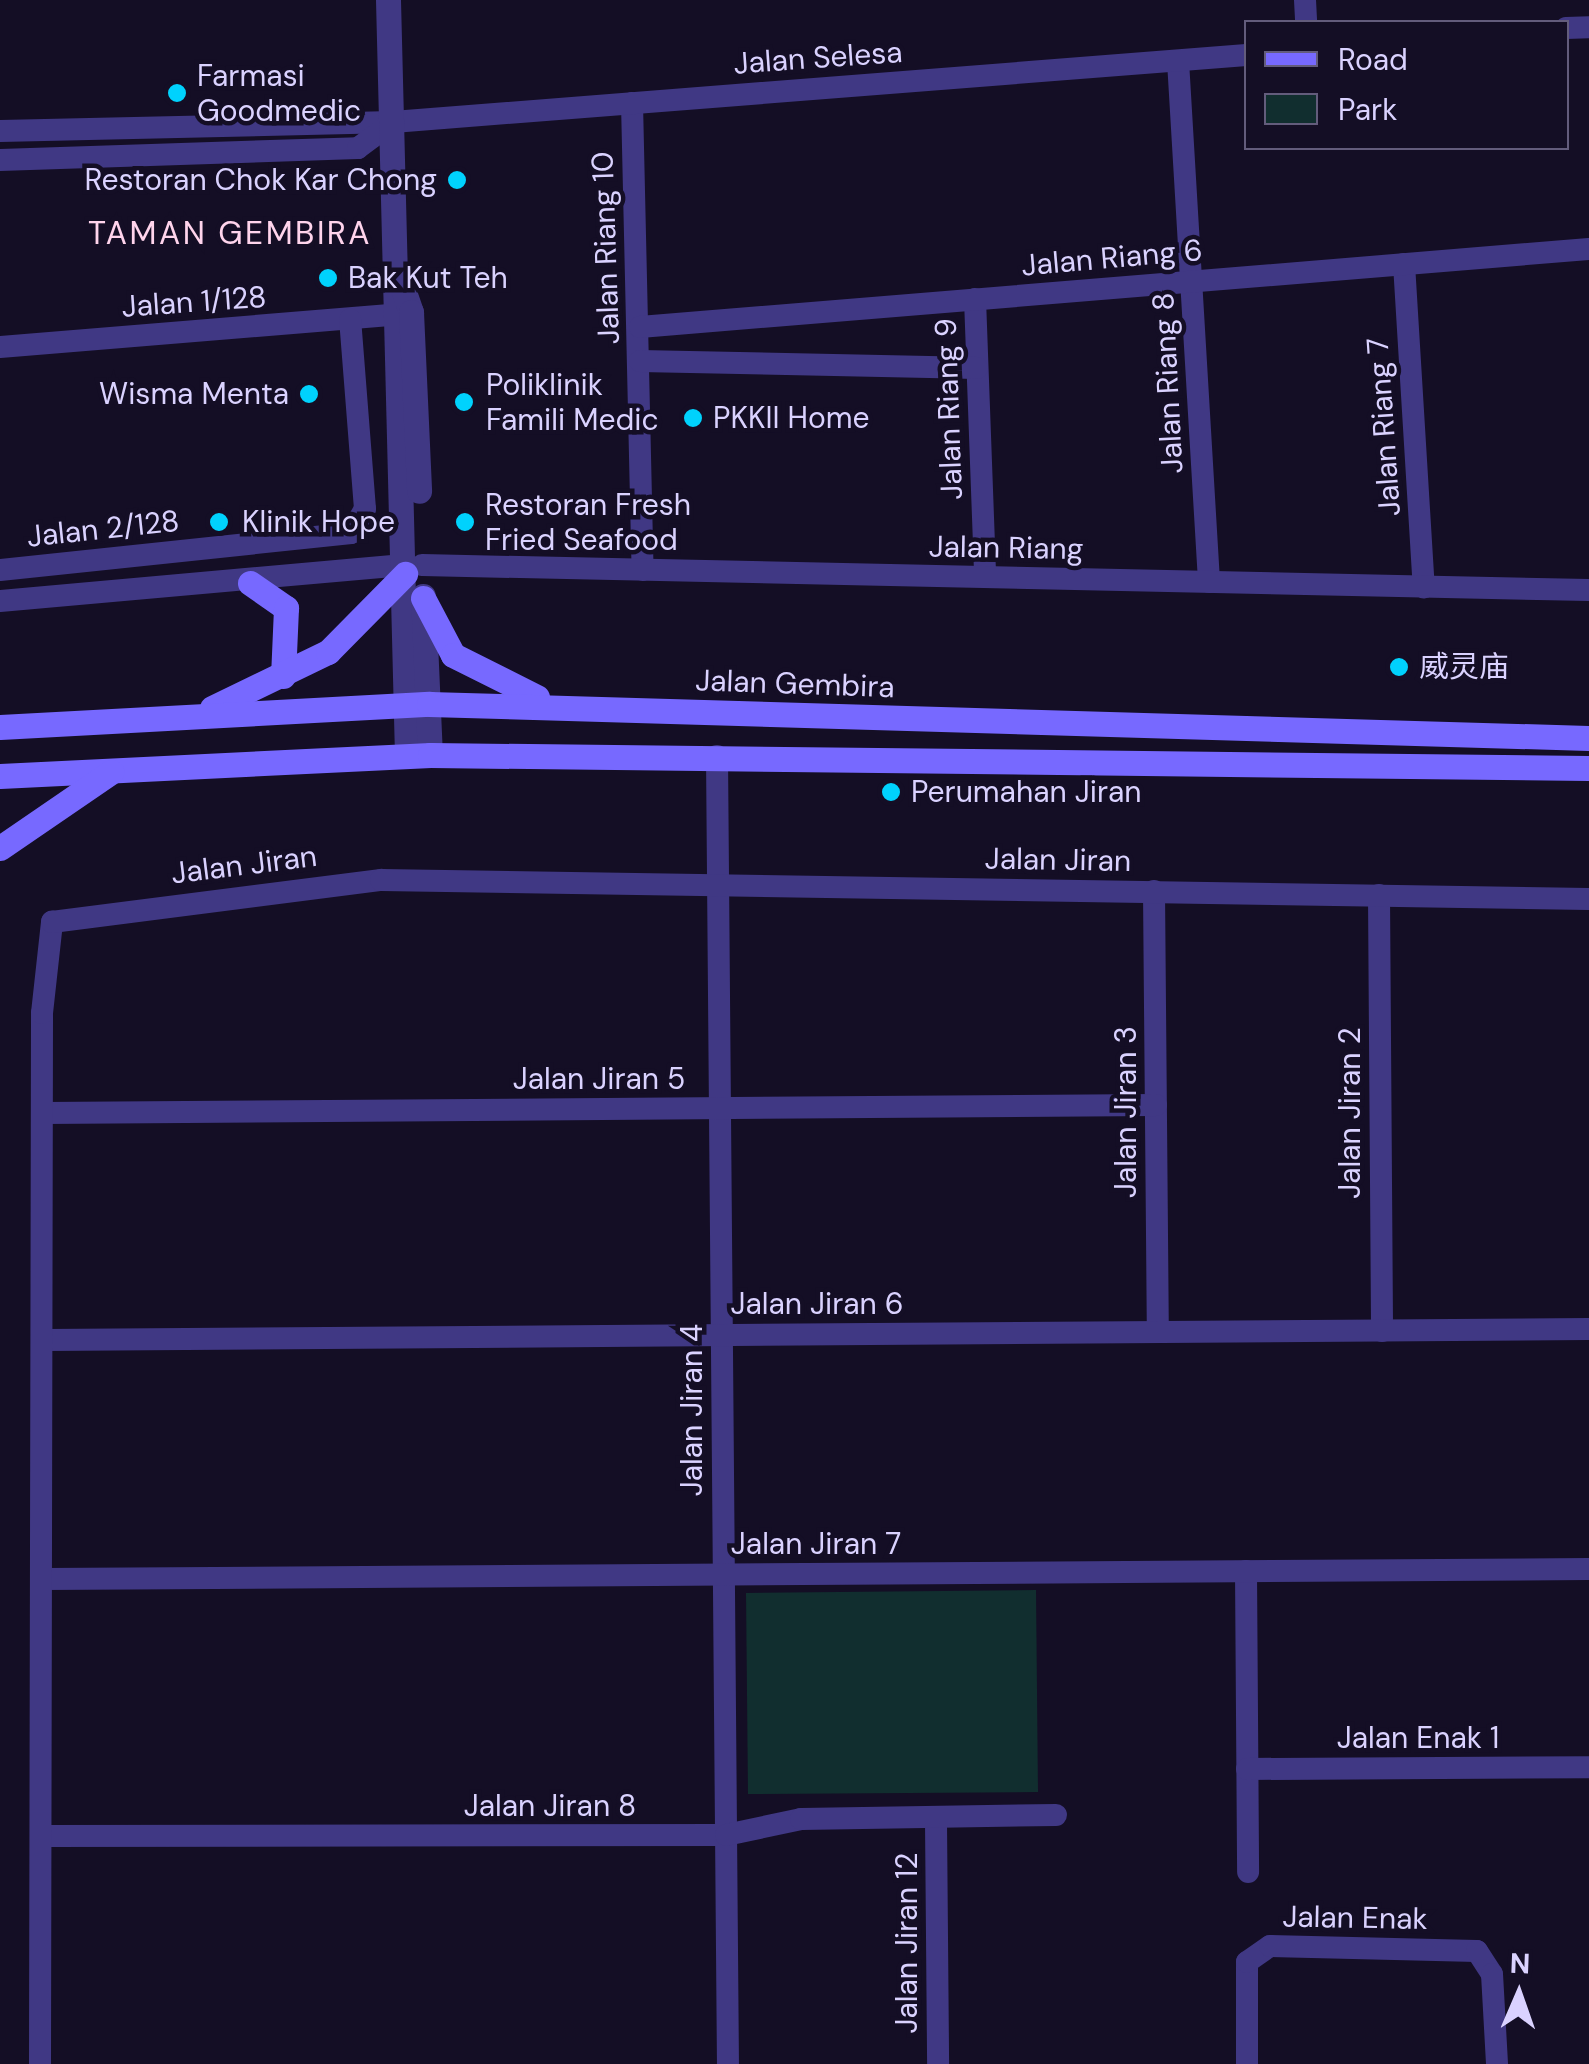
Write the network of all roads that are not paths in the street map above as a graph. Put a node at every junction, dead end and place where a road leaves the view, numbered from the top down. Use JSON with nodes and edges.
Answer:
{"nodes":[{"id":1,"x":388,"y":0,"type":"edge"},
{"id":2,"x":1244,"y":54,"type":"edge"},
{"id":3,"x":1178,"y":60,"type":"junction"},
{"id":4,"x":632,"y":103,"type":"junction"},
{"id":5,"x":394,"y":122,"type":"junction"},
{"id":6,"x":0,"y":131,"type":"edge"},
{"id":7,"x":0,"y":160,"type":"edge"},
{"id":8,"x":1589,"y":249,"type":"edge"},
{"id":9,"x":1404,"y":264,"type":"junction"},
{"id":10,"x":1193,"y":281,"type":"junction"},
{"id":11,"x":401,"y":283,"type":"junction"},
{"id":12,"x":975,"y":299,"type":"junction"},
{"id":13,"x":393,"y":315,"type":"junction"},
{"id":14,"x":350,"y":320,"type":"junction"},
{"id":15,"x":640,"y":327,"type":"junction"},
{"id":16,"x":0,"y":347,"type":"edge"},
{"id":17,"x":640,"y":361,"type":"junction"},
{"id":18,"x":977,"y":368,"type":"junction"},
{"id":19,"x":411,"y":568,"type":"junction"},
{"id":20,"x":0,"y":570,"type":"edge"},
{"id":21,"x":644,"y":570,"type":"junction"},
{"id":22,"x":984,"y":577,"type":"junction"},
{"id":23,"x":1209,"y":582,"type":"junction"},
{"id":24,"x":250,"y":583,"type":"junction"},
{"id":25,"x":1424,"y":586,"type":"junction"},
{"id":26,"x":1589,"y":590,"type":"edge"},
{"id":27,"x":423,"y":598,"type":"junction"},
{"id":28,"x":0,"y":601,"type":"edge"},
{"id":29,"x":283,"y":676,"type":"junction"},
{"id":30,"x":418,"y":704,"type":"junction"},
{"id":31,"x":566,"y":706,"type":"junction"},
{"id":32,"x":199,"y":714,"type":"junction"},
{"id":33,"x":0,"y":727,"type":"edge"},
{"id":34,"x":1589,"y":738,"type":"edge"},
{"id":35,"x":418,"y":755,"type":"junction"},
{"id":36,"x":718,"y":756,"type":"junction"},
{"id":37,"x":1589,"y":768,"type":"edge"},
{"id":38,"x":116,"y":769,"type":"junction"},
{"id":39,"x":0,"y":776,"type":"edge"},
{"id":40,"x":0,"y":848,"type":"edge"},
{"id":41,"x":718,"y":884,"type":"junction"},
{"id":42,"x":1154,"y":892,"type":"junction"},
{"id":43,"x":1379,"y":895,"type":"junction"},
{"id":44,"x":1589,"y":899,"type":"edge"},
{"id":45,"x":1156,"y":1105,"type":"junction"},
{"id":46,"x":720,"y":1108,"type":"junction"},
{"id":47,"x":43,"y":1113,"type":"junction"},
{"id":48,"x":1589,"y":1329,"type":"edge"},
{"id":49,"x":1382,"y":1330,"type":"junction"},
{"id":50,"x":1158,"y":1332,"type":"junction"},
{"id":51,"x":722,"y":1335,"type":"junction"},
{"id":52,"x":44,"y":1340,"type":"junction"},
{"id":53,"x":1589,"y":1568,"type":"edge"},
{"id":54,"x":1246,"y":1571,"type":"junction"},
{"id":55,"x":724,"y":1575,"type":"junction"},
{"id":56,"x":44,"y":1579,"type":"junction"},
{"id":57,"x":1589,"y":1767,"type":"edge"},
{"id":58,"x":1247,"y":1769,"type":"junction"},
{"id":59,"x":1056,"y":1815,"type":"dead end"},
{"id":60,"x":936,"y":1822,"type":"junction"},
{"id":61,"x":726,"y":1835,"type":"junction"},
{"id":62,"x":41,"y":1836,"type":"junction"},
{"id":63,"x":1248,"y":1872,"type":"dead end"},
{"id":64,"x":40,"y":2064,"type":"edge"},
{"id":65,"x":728,"y":2064,"type":"edge"},
{"id":66,"x":938,"y":2064,"type":"edge"},
{"id":67,"x":1247,"y":2064,"type":"edge"},
{"id":68,"x":1497,"y":2064,"type":"edge"}],
"edges":[{"from":1,"to":5,"type":"street"},
{"from":2,"to":3,"type":"street","name":"Jalan Selesa"},
{"from":3,"to":4,"type":"street","name":"Jalan Selesa"},
{"from":3,"to":10,"type":"street","name":"Jalan Riang 8"},
{"from":4,"to":5,"type":"street","name":"Jalan Selesa"},
{"from":4,"to":15,"type":"street","name":"Jalan Riang 10"},
{"from":5,"to":6,"type":"street","name":"Jalan Selesa"},
{"from":5,"to":7,"type":"street","name":"Jalan Selesa"},
{"from":5,"to":11,"type":"street"},
{"from":8,"to":9,"type":"street","name":"Jalan Riang 6"},
{"from":9,"to":10,"type":"street","name":"Jalan Riang 6"},
{"from":9,"to":25,"type":"street","name":"Jalan Riang 7"},
{"from":10,"to":12,"type":"street","name":"Jalan Riang 6"},
{"from":10,"to":23,"type":"street","name":"Jalan Riang 8"},
{"from":11,"to":13,"type":"street"},
{"from":11,"to":19,"type":"street"},
{"from":12,"to":15,"type":"street","name":"Jalan Riang 6"},
{"from":12,"to":18,"type":"street","name":"Jalan Riang 9"},
{"from":13,"to":14,"type":"street","name":"Jalan 1/128"},
{"from":13,"to":19,"type":"street"},
{"from":14,"to":16,"type":"street","name":"Jalan 1/128"},
{"from":14,"to":20,"type":"street","name":"Jalan 2/128"},
{"from":15,"to":17,"type":"street","name":"Jalan Riang 10"},
{"from":17,"to":18,"type":"street"},
{"from":17,"to":21,"type":"street","name":"Jalan Riang 10"},
{"from":18,"to":22,"type":"street","name":"Jalan Riang 9"},
{"from":19,"to":21,"type":"street","name":"Jalan Riang"},
{"from":19,"to":24,"type":"street","name":"Jalan Riang"},
{"from":19,"to":27,"type":"street"},
{"from":19,"to":29,"type":"main road"},
{"from":19,"to":30,"type":"street"},
{"from":21,"to":22,"type":"street","name":"Jalan Riang"},
{"from":22,"to":23,"type":"street","name":"Jalan Riang"},
{"from":23,"to":25,"type":"street","name":"Jalan Riang"},
{"from":24,"to":28,"type":"street","name":"Jalan Riang"},
{"from":24,"to":29,"type":"main road"},
{"from":25,"to":26,"type":"street","name":"Jalan Riang"},
{"from":27,"to":30,"type":"street"},
{"from":27,"to":31,"type":"main road"},
{"from":29,"to":32,"type":"main road"},
{"from":30,"to":31,"type":"main road","name":"Jalan Gembira"},
{"from":30,"to":32,"type":"main road","name":"Jalan Gembira"},
{"from":30,"to":35,"type":"street"},
{"from":31,"to":34,"type":"main road","name":"Jalan Gembira"},
{"from":32,"to":33,"type":"main road","name":"Jalan Gembira"},
{"from":35,"to":36,"type":"main road"},
{"from":35,"to":38,"type":"main road"},
{"from":36,"to":37,"type":"main road"},
{"from":36,"to":41,"type":"street","name":"Jalan Jiran 4"},
{"from":38,"to":39,"type":"main road"},
{"from":38,"to":40,"type":"main road"},
{"from":41,"to":42,"type":"street","name":"Jalan Jiran"},
{"from":41,"to":46,"type":"street","name":"Jalan Jiran 4"},
{"from":41,"to":47,"type":"street","name":"Jalan Jiran"},
{"from":42,"to":43,"type":"street","name":"Jalan Jiran"},
{"from":42,"to":45,"type":"street","name":"Jalan Jiran 3"},
{"from":43,"to":44,"type":"street","name":"Jalan Jiran"},
{"from":43,"to":49,"type":"street","name":"Jalan Jiran 2"},
{"from":45,"to":46,"type":"street","name":"Jalan Jiran 5"},
{"from":45,"to":50,"type":"street","name":"Jalan Jiran 3"},
{"from":46,"to":47,"type":"street","name":"Jalan Jiran 5"},
{"from":46,"to":51,"type":"street","name":"Jalan Jiran 4"},
{"from":47,"to":52,"type":"street","name":"Jalan Jiran"},
{"from":48,"to":49,"type":"street","name":"Jalan Jiran 6"},
{"from":49,"to":50,"type":"street","name":"Jalan Jiran 6"},
{"from":50,"to":51,"type":"street","name":"Jalan Jiran 6"},
{"from":51,"to":52,"type":"street","name":"Jalan Jiran 6"},
{"from":51,"to":55,"type":"street","name":"Jalan Jiran 4"},
{"from":52,"to":56,"type":"street","name":"Jalan Jiran"},
{"from":53,"to":54,"type":"street","name":"Jalan Jiran 7"},
{"from":54,"to":55,"type":"street","name":"Jalan Jiran 7"},
{"from":54,"to":58,"type":"street","name":"Jalan Enak"},
{"from":55,"to":56,"type":"street","name":"Jalan Jiran 7"},
{"from":55,"to":61,"type":"street","name":"Jalan Jiran 4"},
{"from":56,"to":62,"type":"street","name":"Jalan Jiran"},
{"from":57,"to":58,"type":"street","name":"Jalan Enak 1"},
{"from":58,"to":63,"type":"street","name":"Jalan Enak"},
{"from":59,"to":60,"type":"street","name":"Jalan Jiran 8"},
{"from":60,"to":61,"type":"street","name":"Jalan Jiran 8"},
{"from":60,"to":66,"type":"street","name":"Jalan Jiran 12"},
{"from":61,"to":62,"type":"street","name":"Jalan Jiran 8"},
{"from":61,"to":65,"type":"street","name":"Jalan Jiran 4"},
{"from":62,"to":64,"type":"street","name":"Jalan Jiran"},
{"from":67,"to":68,"type":"street","name":"Jalan Enak"}]}
